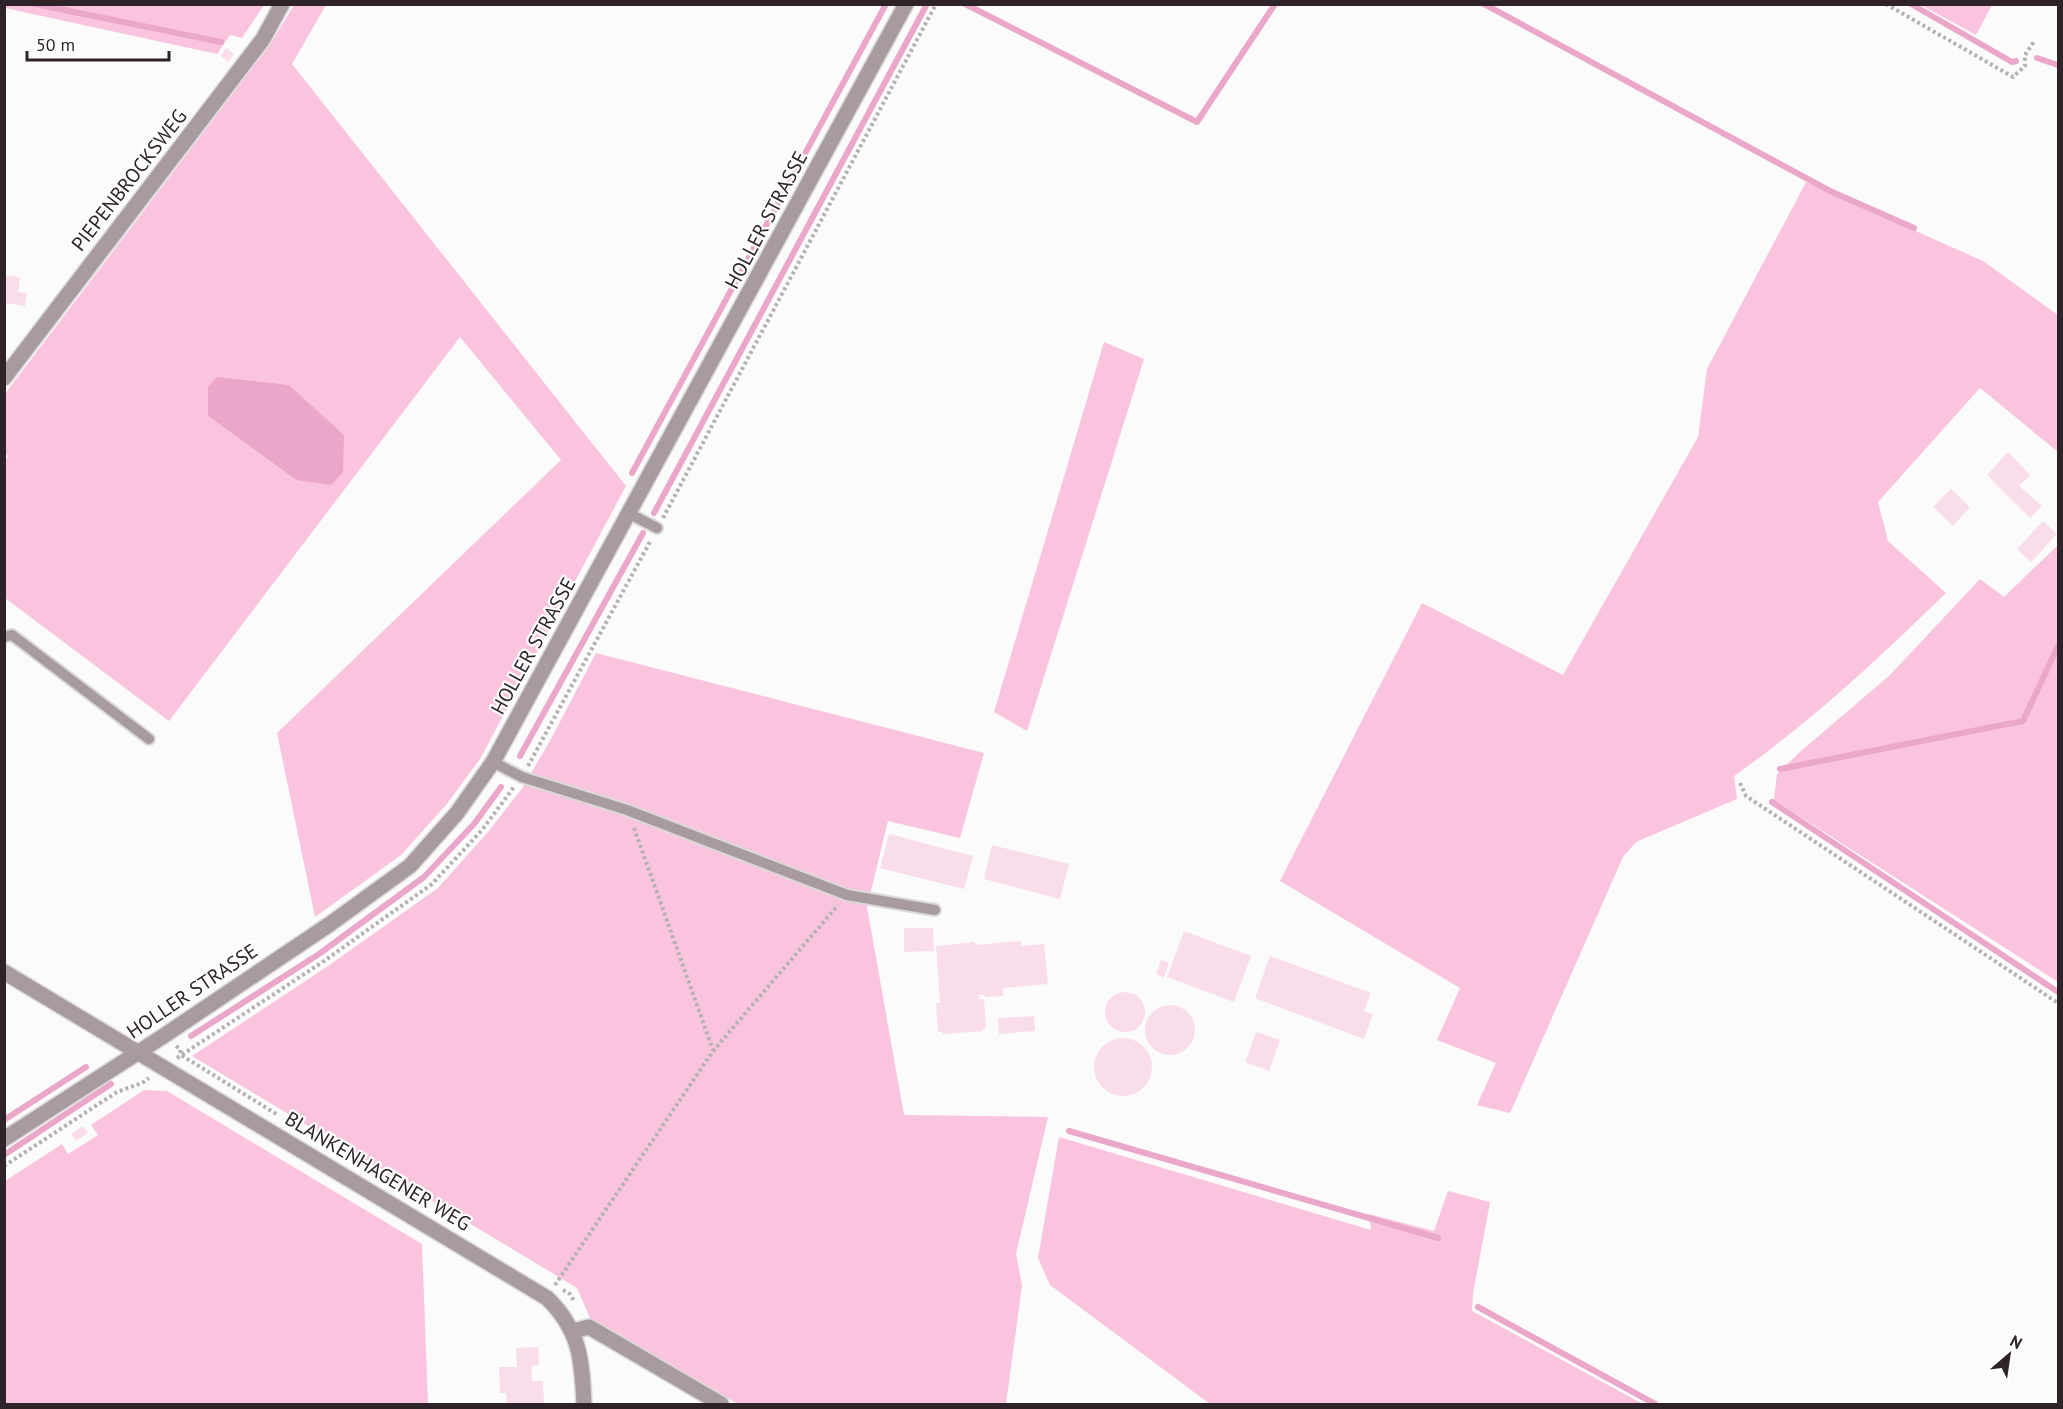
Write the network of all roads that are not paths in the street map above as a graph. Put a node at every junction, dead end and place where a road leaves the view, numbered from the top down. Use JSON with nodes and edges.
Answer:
{"nodes":[{"id":1,"x":282,"y":4,"type":"edge"},
{"id":2,"x":906,"y":4,"type":"edge"},
{"id":3,"x":4,"y":378,"type":"edge"},
{"id":4,"x":630,"y":514,"type":"junction"},
{"id":5,"x":657,"y":528,"type":"dead end"},
{"id":6,"x":4,"y":637,"type":"edge"},
{"id":7,"x":149,"y":739,"type":"dead end"},
{"id":8,"x":493,"y":762,"type":"junction"},
{"id":9,"x":935,"y":910,"type":"dead end"},
{"id":10,"x":4,"y":972,"type":"edge"},
{"id":11,"x":139,"y":1052,"type":"junction"},
{"id":12,"x":4,"y":1139,"type":"edge"},
{"id":13,"x":573,"y":1331,"type":"junction"},
{"id":14,"x":584,"y":1404,"type":"edge"},
{"id":15,"x":721,"y":1404,"type":"edge"}],
"edges":[{"from":1,"to":3,"type":"street","name":"PIEPENBROCKSWEG"},
{"from":2,"to":4,"type":"street","name":"HOLLER STRASSE"},
{"from":4,"to":5,"type":"lane"},
{"from":4,"to":8,"type":"street","name":"HOLLER STRASSE"},
{"from":6,"to":7,"type":"lane"},
{"from":8,"to":9,"type":"lane"},
{"from":8,"to":11,"type":"street","name":"HOLLER STRASSE"},
{"from":10,"to":11,"type":"street","name":"BLANKENHAGENER WEG"},
{"from":11,"to":12,"type":"street","name":"HOLLER STRASSE"},
{"from":11,"to":13,"type":"street","name":"BLANKENHAGENER WEG"},
{"from":13,"to":14,"type":"street"},
{"from":13,"to":15,"type":"street"}]}
